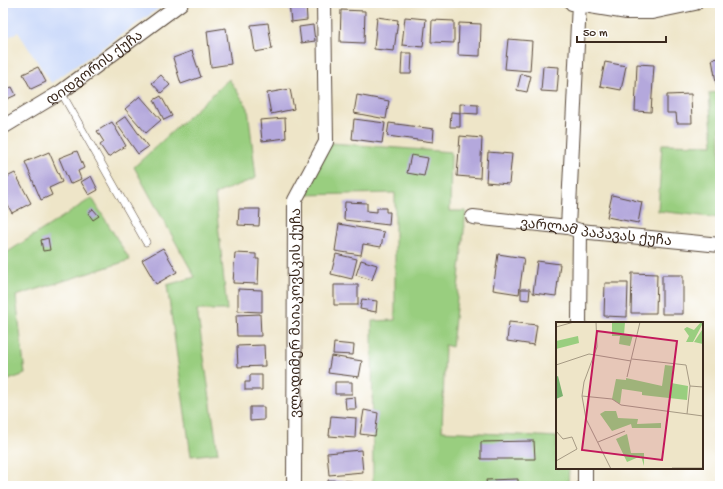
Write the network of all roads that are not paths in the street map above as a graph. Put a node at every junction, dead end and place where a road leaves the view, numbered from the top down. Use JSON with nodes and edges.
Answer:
{"nodes":[{"id":1,"x":181,"y":3,"type":"edge"},
{"id":2,"x":324,"y":3,"type":"edge"},
{"id":3,"x":695,"y":3,"type":"edge"},
{"id":4,"x":577,"y":4,"type":"edge"},
{"id":5,"x":61,"y":92,"type":"junction"},
{"id":6,"x":3,"y":127,"type":"edge"},
{"id":7,"x":472,"y":217,"type":"dead end"},
{"id":8,"x":574,"y":229,"type":"junction"},
{"id":9,"x":146,"y":242,"type":"dead end"},
{"id":10,"x":720,"y":245,"type":"edge"},
{"id":11,"x":579,"y":322,"type":"edge"},
{"id":12,"x":585,"y":469,"type":"edge"},
{"id":13,"x":294,"y":486,"type":"edge"},
{"id":14,"x":585,"y":486,"type":"edge"}],
"edges":[{"from":1,"to":5,"type":"street","name":"დიდგორის ქუჩა"},
{"from":2,"to":13,"type":"street","name":"ვლადიმერ მაიაკოვსკის ქუჩა"},
{"from":3,"to":4,"type":"street"},
{"from":4,"to":8,"type":"street"},
{"from":5,"to":6,"type":"street","name":"დიდგორის ქუჩა"},
{"from":5,"to":9,"type":"lane"},
{"from":7,"to":8,"type":"street","name":"ვარლამ პაპავას ქუჩა"},
{"from":8,"to":10,"type":"street","name":"ვარლამ პაპავას ქუჩა"},
{"from":8,"to":11,"type":"street"},
{"from":12,"to":14,"type":"street"}]}
